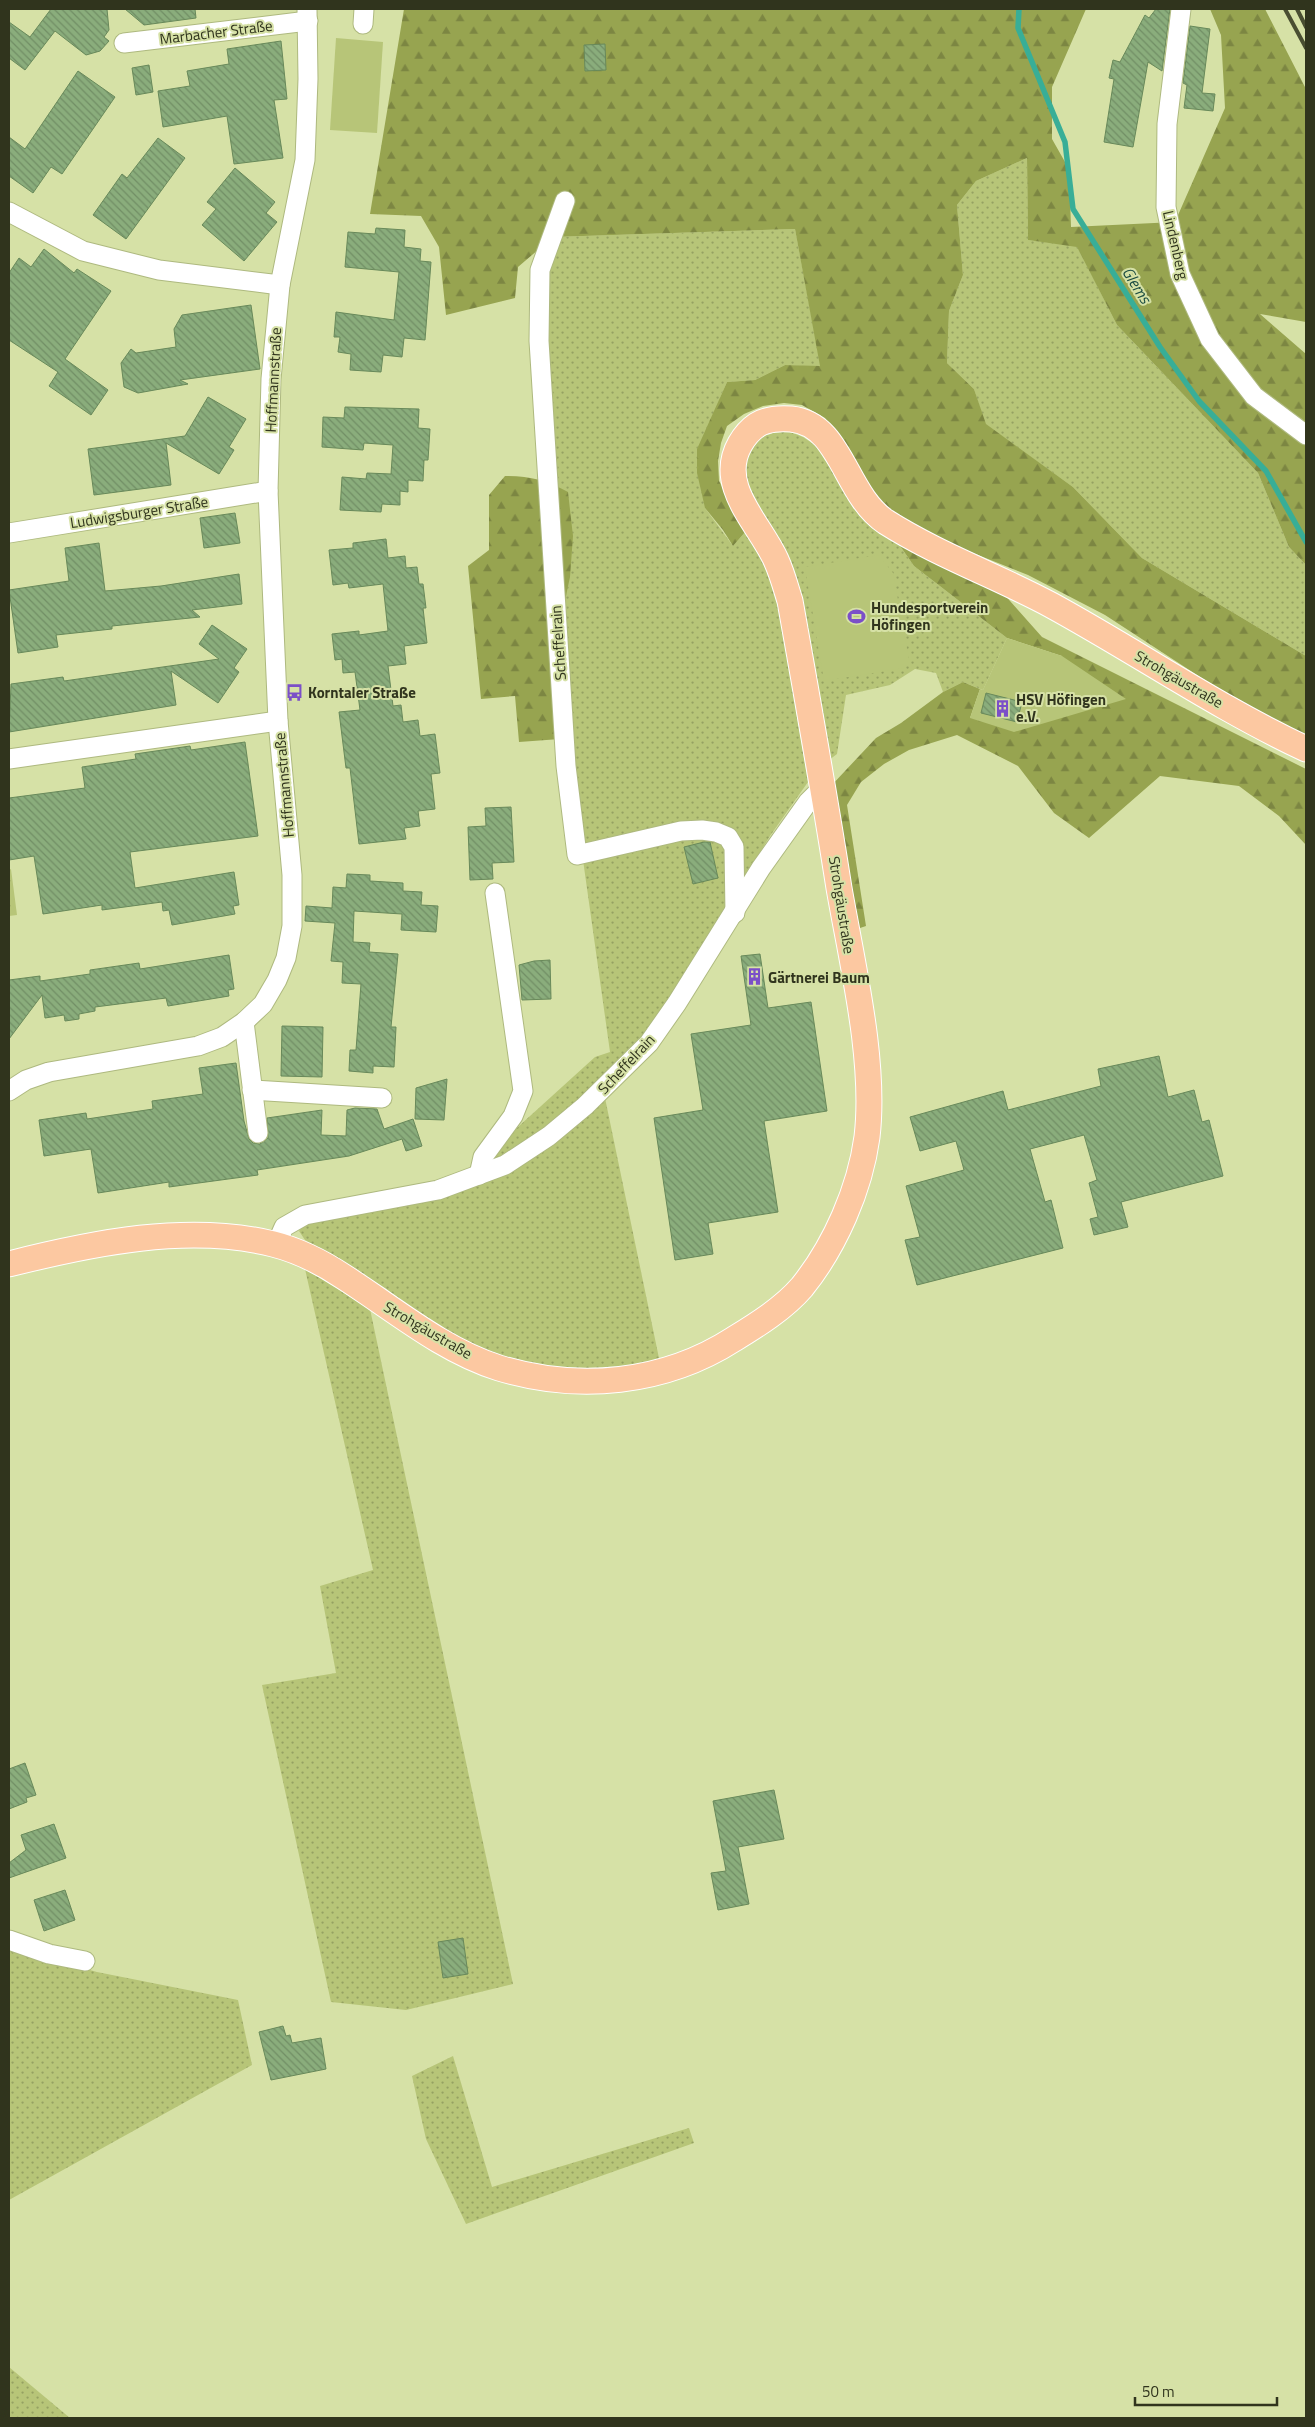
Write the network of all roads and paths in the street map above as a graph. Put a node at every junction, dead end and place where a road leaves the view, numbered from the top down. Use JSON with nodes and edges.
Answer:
{"nodes":[{"id":1,"x":1181,"y":9,"type":"edge"},
{"id":2,"x":308,"y":15,"type":"edge"},
{"id":3,"x":124,"y":43,"type":"dead end"},
{"id":4,"x":565,"y":201,"type":"dead end"},
{"id":5,"x":9,"y":212,"type":"edge"},
{"id":6,"x":280,"y":285,"type":"junction"},
{"id":7,"x":1306,"y":435,"type":"edge"},
{"id":8,"x":268,"y":491,"type":"junction"},
{"id":9,"x":9,"y":533,"type":"edge"},
{"id":10,"x":278,"y":721,"type":"junction"},
{"id":11,"x":1306,"y":748,"type":"edge"},
{"id":12,"x":9,"y":759,"type":"edge"},
{"id":13,"x":823,"y":787,"type":"junction"},
{"id":14,"x":495,"y":893,"type":"dead end"},
{"id":15,"x":735,"y":913,"type":"junction"},
{"id":16,"x":244,"y":1022,"type":"junction"},
{"id":17,"x":252,"y":1090,"type":"junction"},
{"id":18,"x":9,"y":1091,"type":"edge"},
{"id":19,"x":382,"y":1098,"type":"dead end"},
{"id":20,"x":258,"y":1133,"type":"dead end"},
{"id":21,"x":479,"y":1176,"type":"junction"},
{"id":22,"x":276,"y":1245,"type":"junction"},
{"id":23,"x":9,"y":1264,"type":"edge"},
{"id":24,"x":9,"y":1940,"type":"edge"},
{"id":25,"x":85,"y":1961,"type":"dead end"}],
"edges":[{"from":1,"to":7,"type":"street","name":"Lindenberg"},
{"from":2,"to":3,"type":"street","name":"Marbacher Straße"},
{"from":2,"to":6,"type":"street","name":"Hoffmannstraße"},
{"from":4,"to":15,"type":"street","name":"Scheffelrain"},
{"from":5,"to":6,"type":"street"},
{"from":6,"to":8,"type":"street","name":"Hoffmannstraße"},
{"from":8,"to":9,"type":"street","name":"Ludwigsburger Straße"},
{"from":8,"to":10,"type":"street","name":"Hoffmannstraße"},
{"from":10,"to":12,"type":"street"},
{"from":10,"to":16,"type":"street","name":"Hoffmannstraße"},
{"from":11,"to":13,"type":"main road","name":"Strohgäustraße"},
{"from":13,"to":15,"type":"street","name":"Scheffelrain"},
{"from":13,"to":22,"type":"main road","name":"Strohgäustraße"},
{"from":14,"to":21,"type":"street"},
{"from":15,"to":21,"type":"street","name":"Scheffelrain"},
{"from":16,"to":17,"type":"street"},
{"from":16,"to":18,"type":"street","name":"Hoffmannstraße"},
{"from":17,"to":19,"type":"street"},
{"from":17,"to":20,"type":"street"},
{"from":21,"to":22,"type":"street","name":"Scheffelrain"},
{"from":22,"to":23,"type":"main road","name":"Strohgäustraße"},
{"from":24,"to":25,"type":"street"}]}
